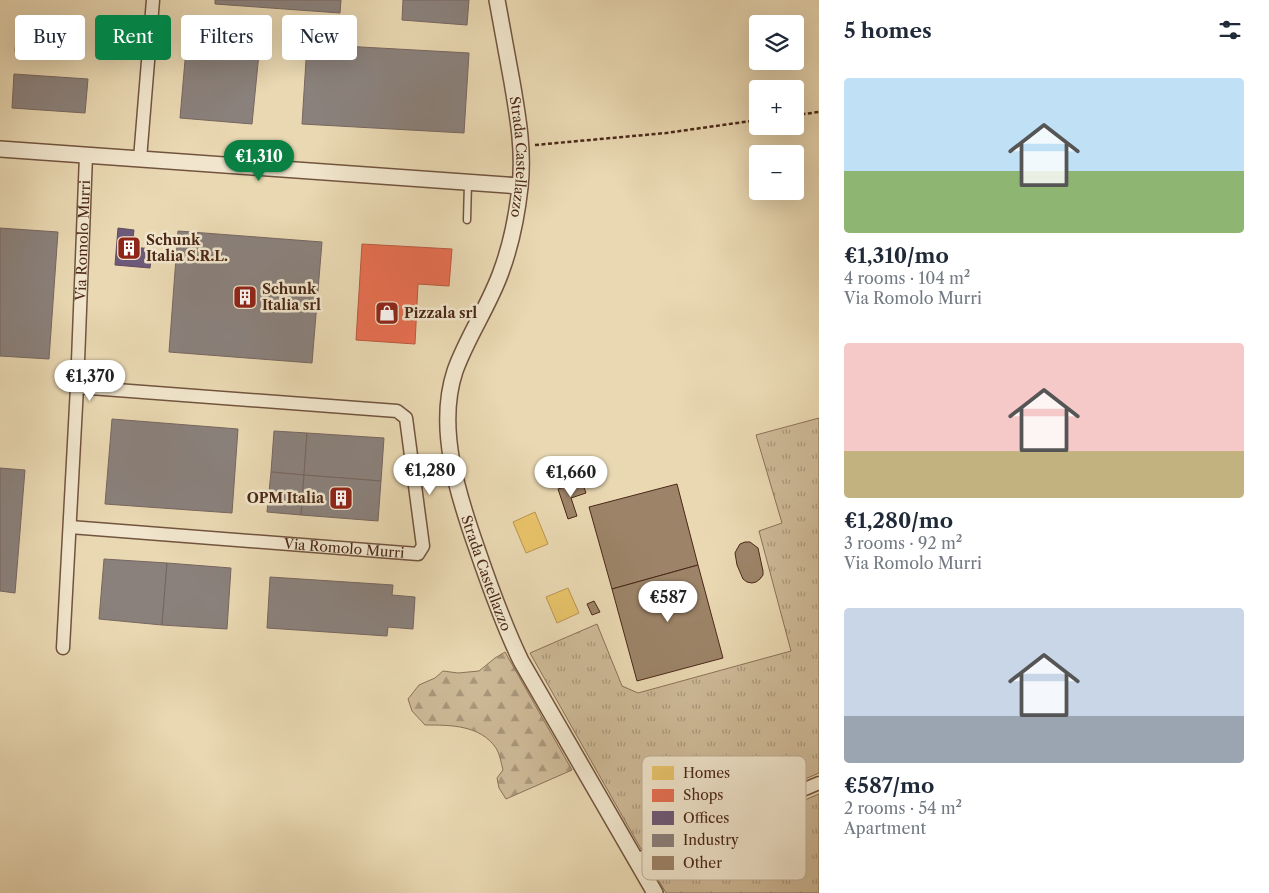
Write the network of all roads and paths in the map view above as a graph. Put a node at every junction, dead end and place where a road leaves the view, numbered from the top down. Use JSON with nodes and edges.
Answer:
{"nodes":[{"id":1,"x":153,"y":0,"type":"edge"},
{"id":2,"x":497,"y":0,"type":"edge"},
{"id":3,"x":819,"y":112,"type":"edge"},
{"id":4,"x":804,"y":114,"type":"edge"},
{"id":5,"x":749,"y":121,"type":"edge"},
{"id":6,"x":522,"y":148,"type":"junction"},
{"id":7,"x":0,"y":149,"type":"edge"},
{"id":8,"x":86,"y":155,"type":"junction"},
{"id":9,"x":140,"y":159,"type":"junction"},
{"id":10,"x":468,"y":182,"type":"junction"},
{"id":11,"x":520,"y":186,"type":"junction"},
{"id":12,"x":467,"y":220,"type":"dead end"},
{"id":13,"x":77,"y":387,"type":"junction"},
{"id":14,"x":70,"y":528,"type":"junction"},
{"id":15,"x":63,"y":648,"type":"dead end"},
{"id":16,"x":819,"y":783,"type":"edge"},
{"id":17,"x":806,"y":788,"type":"edge"},
{"id":18,"x":642,"y":857,"type":"edge"},
{"id":19,"x":636,"y":860,"type":"junction"},
{"id":20,"x":642,"y":870,"type":"edge"},
{"id":21,"x":648,"y":880,"type":"edge"},
{"id":22,"x":655,"y":893,"type":"edge"}],
"edges":[{"from":1,"to":9,"type":"street"},
{"from":2,"to":6,"type":"street","name":"Strada Castellazzo"},
{"from":3,"to":4,"type":"path"},
{"from":5,"to":6,"type":"path"},
{"from":6,"to":11,"type":"street","name":"Strada Castellazzo"},
{"from":7,"to":8,"type":"street"},
{"from":8,"to":9,"type":"street"},
{"from":8,"to":13,"type":"street","name":"Via Romolo Murri"},
{"from":9,"to":10,"type":"street"},
{"from":10,"to":11,"type":"street"},
{"from":10,"to":12,"type":"lane"},
{"from":11,"to":19,"type":"street","name":"Strada Castellazzo"},
{"from":13,"to":14,"type":"street","name":"Via Romolo Murri"},
{"from":13,"to":14,"type":"street","name":"Via Romolo Murri"},
{"from":14,"to":15,"type":"street","name":"Via Romolo Murri"},
{"from":16,"to":17,"type":"street"},
{"from":18,"to":19,"type":"street"},
{"from":19,"to":20,"type":"street","name":"Strada Castellazzo"},
{"from":21,"to":22,"type":"street","name":"Strada Castellazzo"}]}
